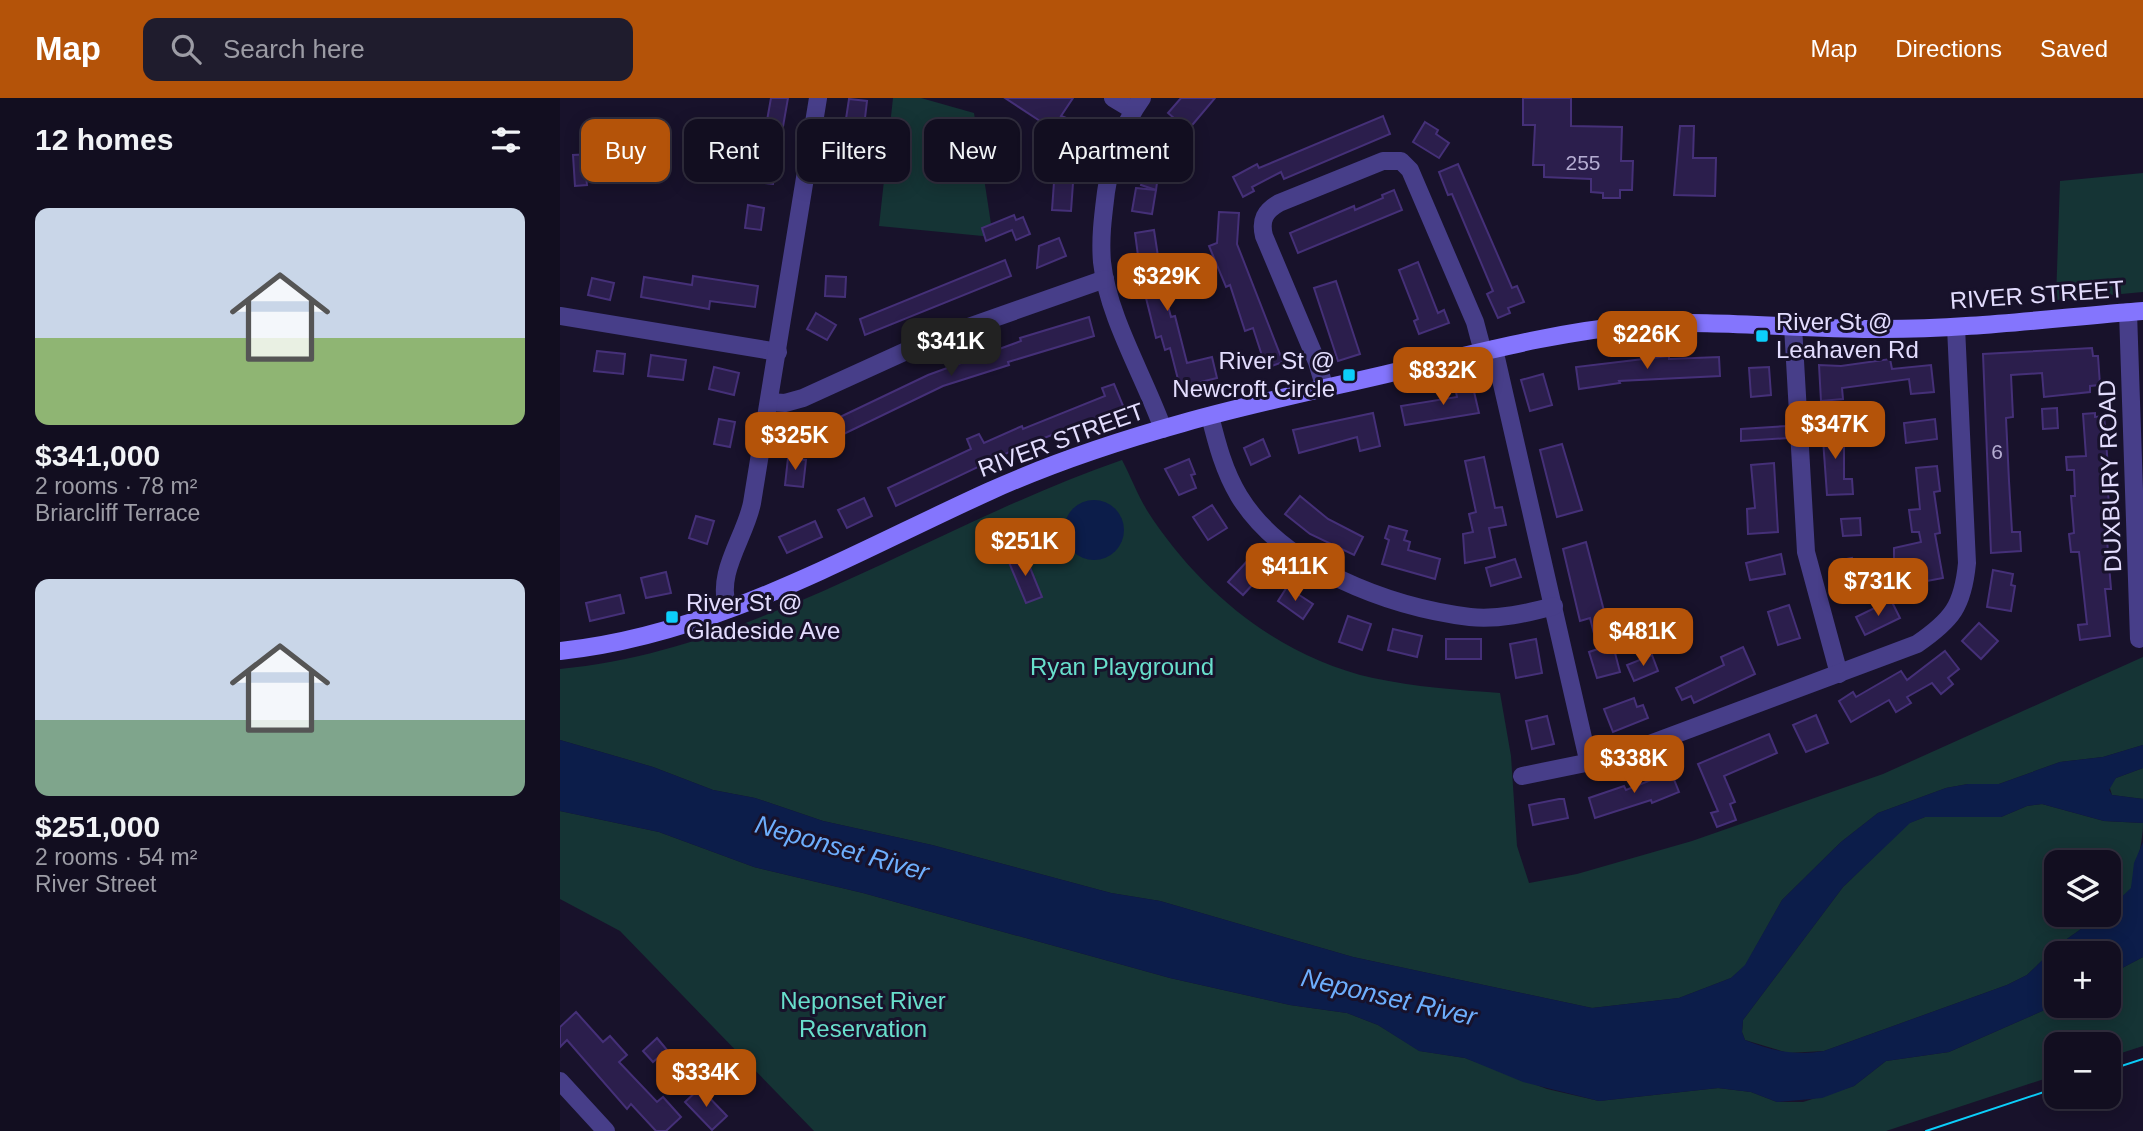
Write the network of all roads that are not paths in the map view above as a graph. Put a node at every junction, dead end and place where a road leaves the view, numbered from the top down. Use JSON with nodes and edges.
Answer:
{"nodes":[{"id":1,"x":818,"y":98,"type":"edge"},
{"id":2,"x":1113,"y":98,"type":"edge"},
{"id":3,"x":1138,"y":104,"type":"edge"},
{"id":4,"x":1105,"y":279,"type":"junction"},
{"id":5,"x":2136,"y":312,"type":"edge"},
{"id":6,"x":560,"y":316,"type":"edge"},
{"id":7,"x":1794,"y":326,"type":"junction"},
{"id":8,"x":1956,"y":327,"type":"junction"},
{"id":9,"x":1489,"y":350,"type":"junction"},
{"id":10,"x":778,"y":352,"type":"junction"},
{"id":11,"x":1325,"y":389,"type":"junction"},
{"id":12,"x":768,"y":402,"type":"junction"},
{"id":13,"x":1209,"y":416,"type":"junction"},
{"id":14,"x":1163,"y":429,"type":"junction"},
{"id":15,"x":1555,"y":606,"type":"junction"},
{"id":16,"x":728,"y":609,"type":"junction"},
{"id":17,"x":2139,"y":639,"type":"dead end"},
{"id":18,"x":560,"y":651,"type":"edge"},
{"id":19,"x":1839,"y":674,"type":"junction"},
{"id":20,"x":1589,"y":764,"type":"junction"},
{"id":21,"x":1522,"y":776,"type":"dead end"},
{"id":22,"x":560,"y":1081,"type":"edge"},
{"id":23,"x":606,"y":1131,"type":"edge"}],
"edges":[{"from":1,"to":10,"type":"street"},
{"from":2,"to":3,"type":"street"},
{"from":3,"to":4,"type":"street"},
{"from":4,"to":12,"type":"street"},
{"from":4,"to":14,"type":"street"},
{"from":5,"to":8,"type":"main road","name":"RIVER STREET"},
{"from":5,"to":17,"type":"street","name":"DUXBURY ROAD"},
{"from":6,"to":10,"type":"street"},
{"from":7,"to":8,"type":"main road","name":"RIVER STREET"},
{"from":7,"to":9,"type":"main road","name":"RIVER STREET"},
{"from":7,"to":19,"type":"street"},
{"from":8,"to":19,"type":"street"},
{"from":9,"to":11,"type":"main road","name":"RIVER STREET"},
{"from":9,"to":11,"type":"street"},
{"from":9,"to":15,"type":"street"},
{"from":10,"to":12,"type":"street"},
{"from":11,"to":13,"type":"main road","name":"RIVER STREET"},
{"from":12,"to":16,"type":"street"},
{"from":13,"to":14,"type":"main road","name":"RIVER STREET"},
{"from":13,"to":15,"type":"street"},
{"from":14,"to":16,"type":"main road","name":"RIVER STREET"},
{"from":15,"to":20,"type":"street"},
{"from":16,"to":18,"type":"main road","name":"RIVER STREET"},
{"from":19,"to":20,"type":"street"},
{"from":20,"to":21,"type":"street"},
{"from":22,"to":23,"type":"street"}]}
